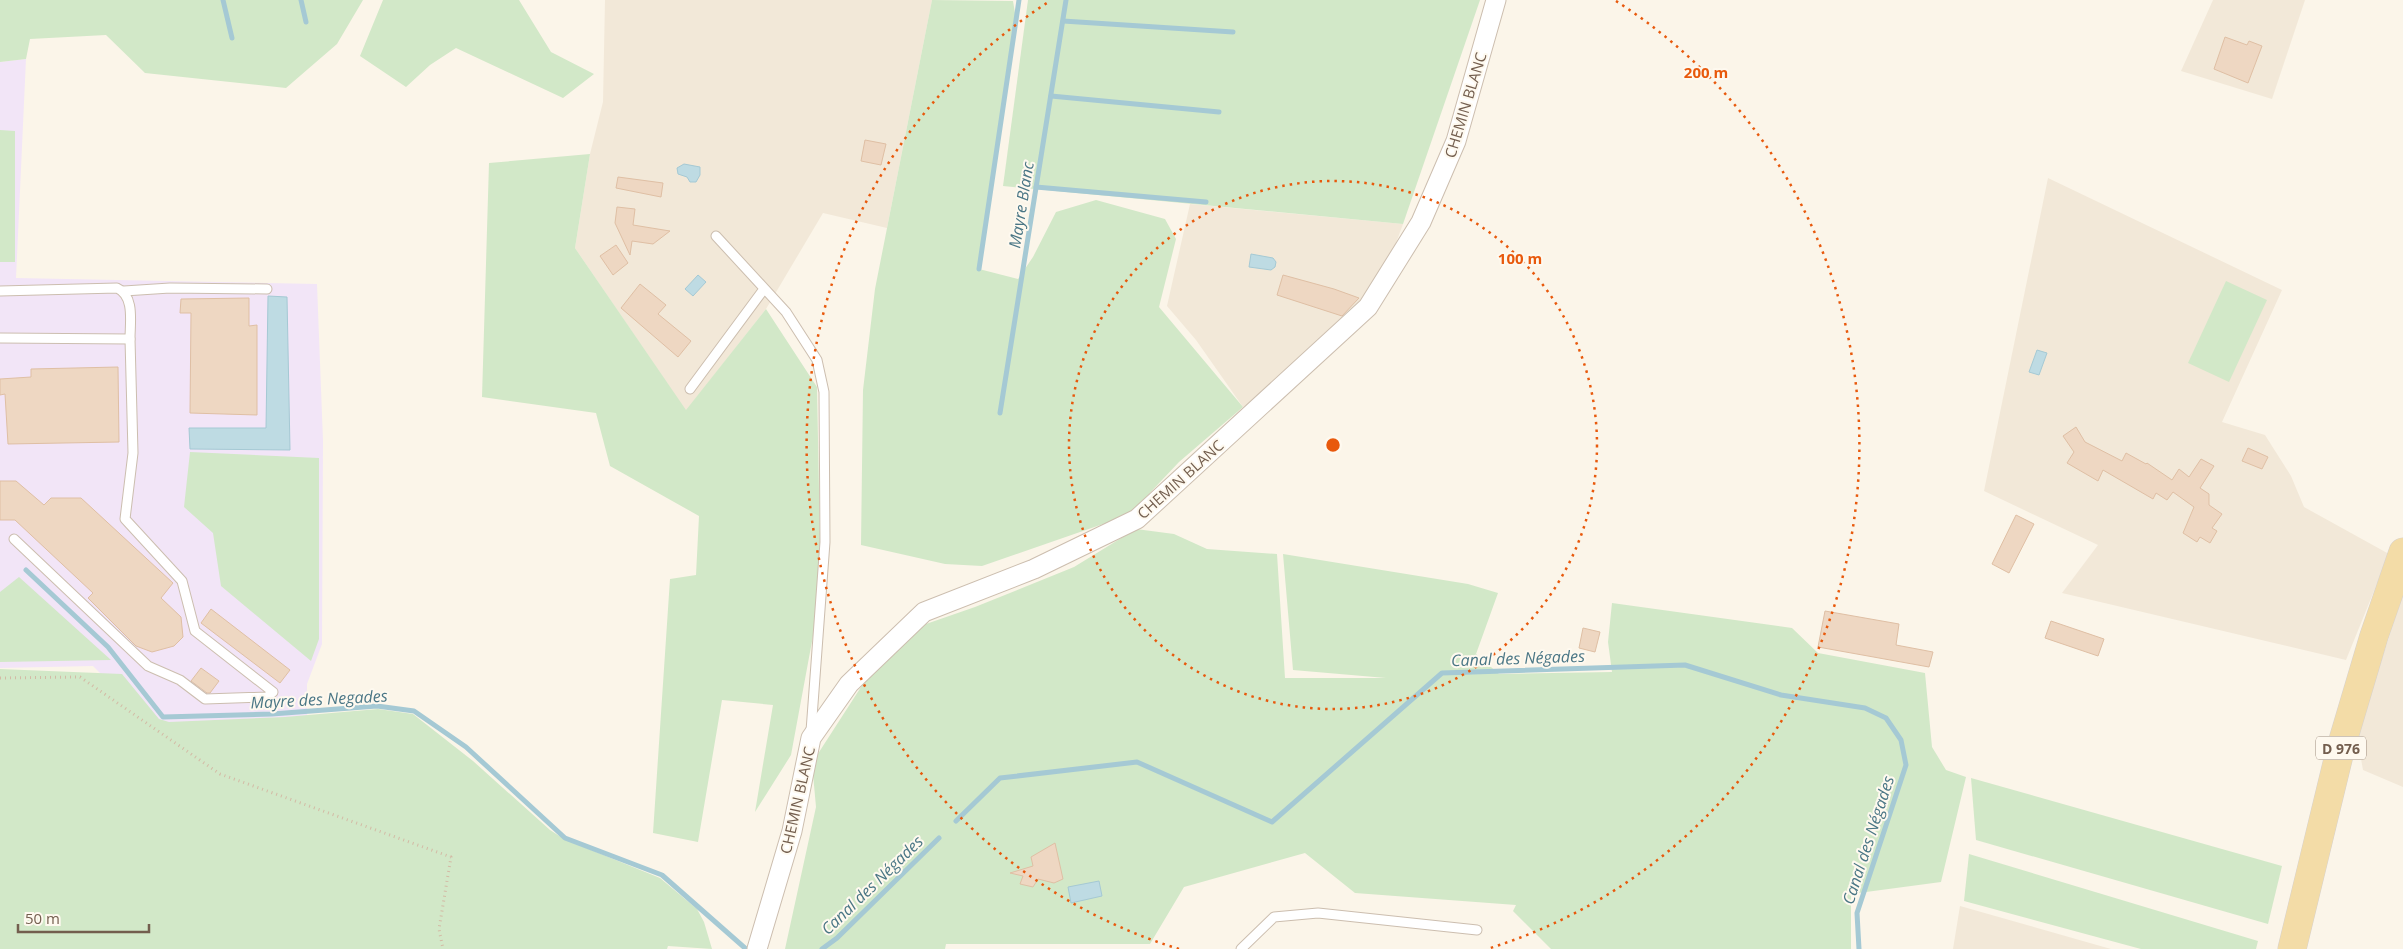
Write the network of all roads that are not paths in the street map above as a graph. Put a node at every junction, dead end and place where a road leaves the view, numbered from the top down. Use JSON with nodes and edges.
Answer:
{"nodes":[{"id":1,"x":1496,"y":0,"type":"edge"},
{"id":2,"x":716,"y":236,"type":"dead end"},
{"id":3,"x":764,"y":288,"type":"junction"},
{"id":4,"x":267,"y":290,"type":"dead end"},
{"id":5,"x":0,"y":291,"type":"edge"},
{"id":6,"x":124,"y":291,"type":"junction"},
{"id":7,"x":0,"y":338,"type":"edge"},
{"id":8,"x":130,"y":339,"type":"junction"},
{"id":9,"x":690,"y":389,"type":"dead end"},
{"id":10,"x":14,"y":539,"type":"dead end"},
{"id":11,"x":2403,"y":552,"type":"edge"},
{"id":12,"x":811,"y":738,"type":"junction"},
{"id":13,"x":1477,"y":930,"type":"dead end"},
{"id":14,"x":757,"y":949,"type":"edge"},
{"id":15,"x":1240,"y":949,"type":"edge"},
{"id":16,"x":2292,"y":949,"type":"edge"}],
"edges":[{"from":1,"to":12,"type":"street","name":"CHEMIN BLANC"},
{"from":2,"to":3,"type":"lane"},
{"from":3,"to":9,"type":"lane"},
{"from":3,"to":12,"type":"lane"},
{"from":4,"to":6,"type":"lane"},
{"from":5,"to":6,"type":"lane"},
{"from":6,"to":8,"type":"lane"},
{"from":7,"to":8,"type":"lane"},
{"from":8,"to":10,"type":"lane"},
{"from":11,"to":16,"type":"main road","number":"D 976"},
{"from":12,"to":14,"type":"street","name":"CHEMIN BLANC"},
{"from":13,"to":15,"type":"lane"}]}
